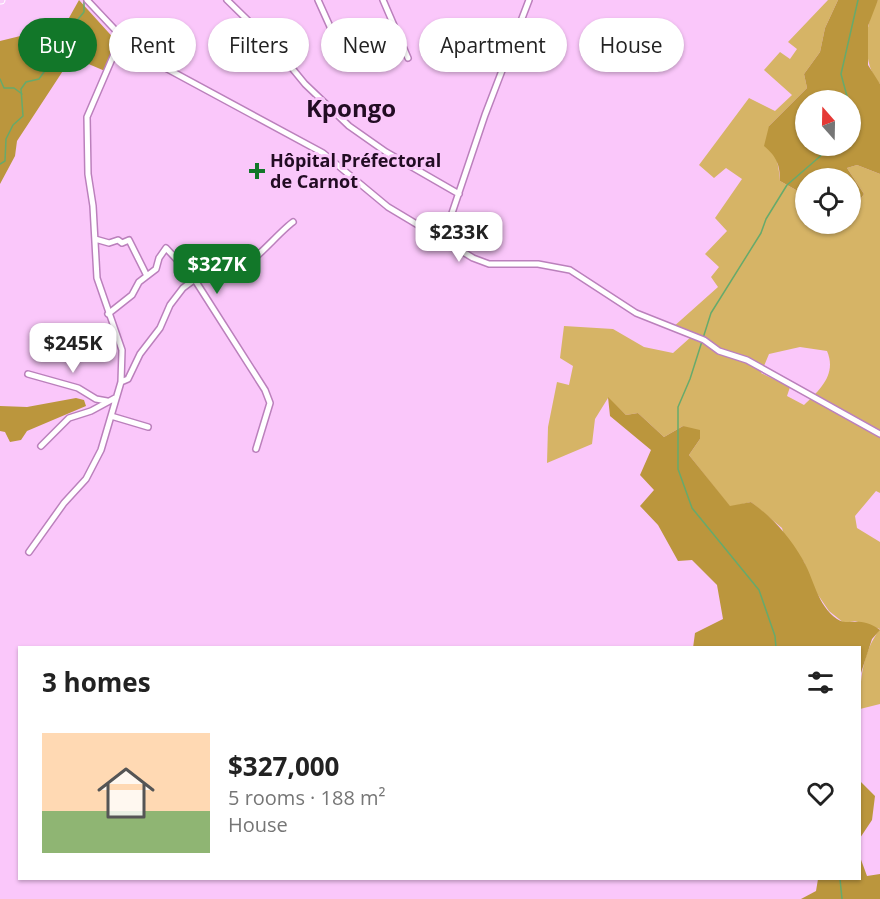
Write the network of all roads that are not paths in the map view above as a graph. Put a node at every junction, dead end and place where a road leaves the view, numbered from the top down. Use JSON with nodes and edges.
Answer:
{"nodes":[{"id":1,"x":87,"y":0,"type":"edge"},
{"id":2,"x":227,"y":0,"type":"edge"},
{"id":3,"x":318,"y":0,"type":"edge"},
{"id":4,"x":383,"y":0,"type":"edge"},
{"id":5,"x":529,"y":0,"type":"edge"},
{"id":6,"x":326,"y":18,"type":"edge"},
{"id":7,"x":109,"y":25,"type":"edge"},
{"id":8,"x":408,"y":58,"type":"dead end"},
{"id":9,"x":109,"y":66,"type":"edge"},
{"id":10,"x":172,"y":72,"type":"edge"},
{"id":11,"x":459,"y":194,"type":"junction"},
{"id":12,"x":293,"y":222,"type":"dead end"},
{"id":13,"x":440,"y":236,"type":"junction"},
{"id":14,"x":95,"y":239,"type":"junction"},
{"id":15,"x":147,"y":276,"type":"junction"},
{"id":16,"x":194,"y":278,"type":"junction"},
{"id":17,"x":108,"y":314,"type":"junction"},
{"id":18,"x":28,"y":374,"type":"dead end"},
{"id":19,"x":121,"y":382,"type":"junction"},
{"id":20,"x":113,"y":399,"type":"junction"},
{"id":21,"x":111,"y":416,"type":"junction"},
{"id":22,"x":148,"y":427,"type":"dead end"},
{"id":23,"x":880,"y":434,"type":"edge"},
{"id":24,"x":41,"y":446,"type":"dead end"},
{"id":25,"x":256,"y":448,"type":"dead end"},
{"id":26,"x":29,"y":552,"type":"dead end"}],
"edges":[{"from":1,"to":7,"type":"street"},
{"from":2,"to":11,"type":"street"},
{"from":3,"to":6,"type":"street"},
{"from":4,"to":8,"type":"street"},
{"from":5,"to":11,"type":"street"},
{"from":9,"to":14,"type":"street"},
{"from":10,"to":13,"type":"street"},
{"from":11,"to":13,"type":"street"},
{"from":12,"to":16,"type":"street"},
{"from":13,"to":23,"type":"street"},
{"from":14,"to":15,"type":"street"},
{"from":14,"to":17,"type":"street"},
{"from":15,"to":16,"type":"street"},
{"from":15,"to":17,"type":"street"},
{"from":16,"to":19,"type":"street"},
{"from":16,"to":25,"type":"street"},
{"from":17,"to":19,"type":"street"},
{"from":18,"to":20,"type":"street"},
{"from":19,"to":20,"type":"street"},
{"from":20,"to":21,"type":"street"},
{"from":20,"to":24,"type":"street"},
{"from":21,"to":22,"type":"street"},
{"from":21,"to":26,"type":"street"}]}
